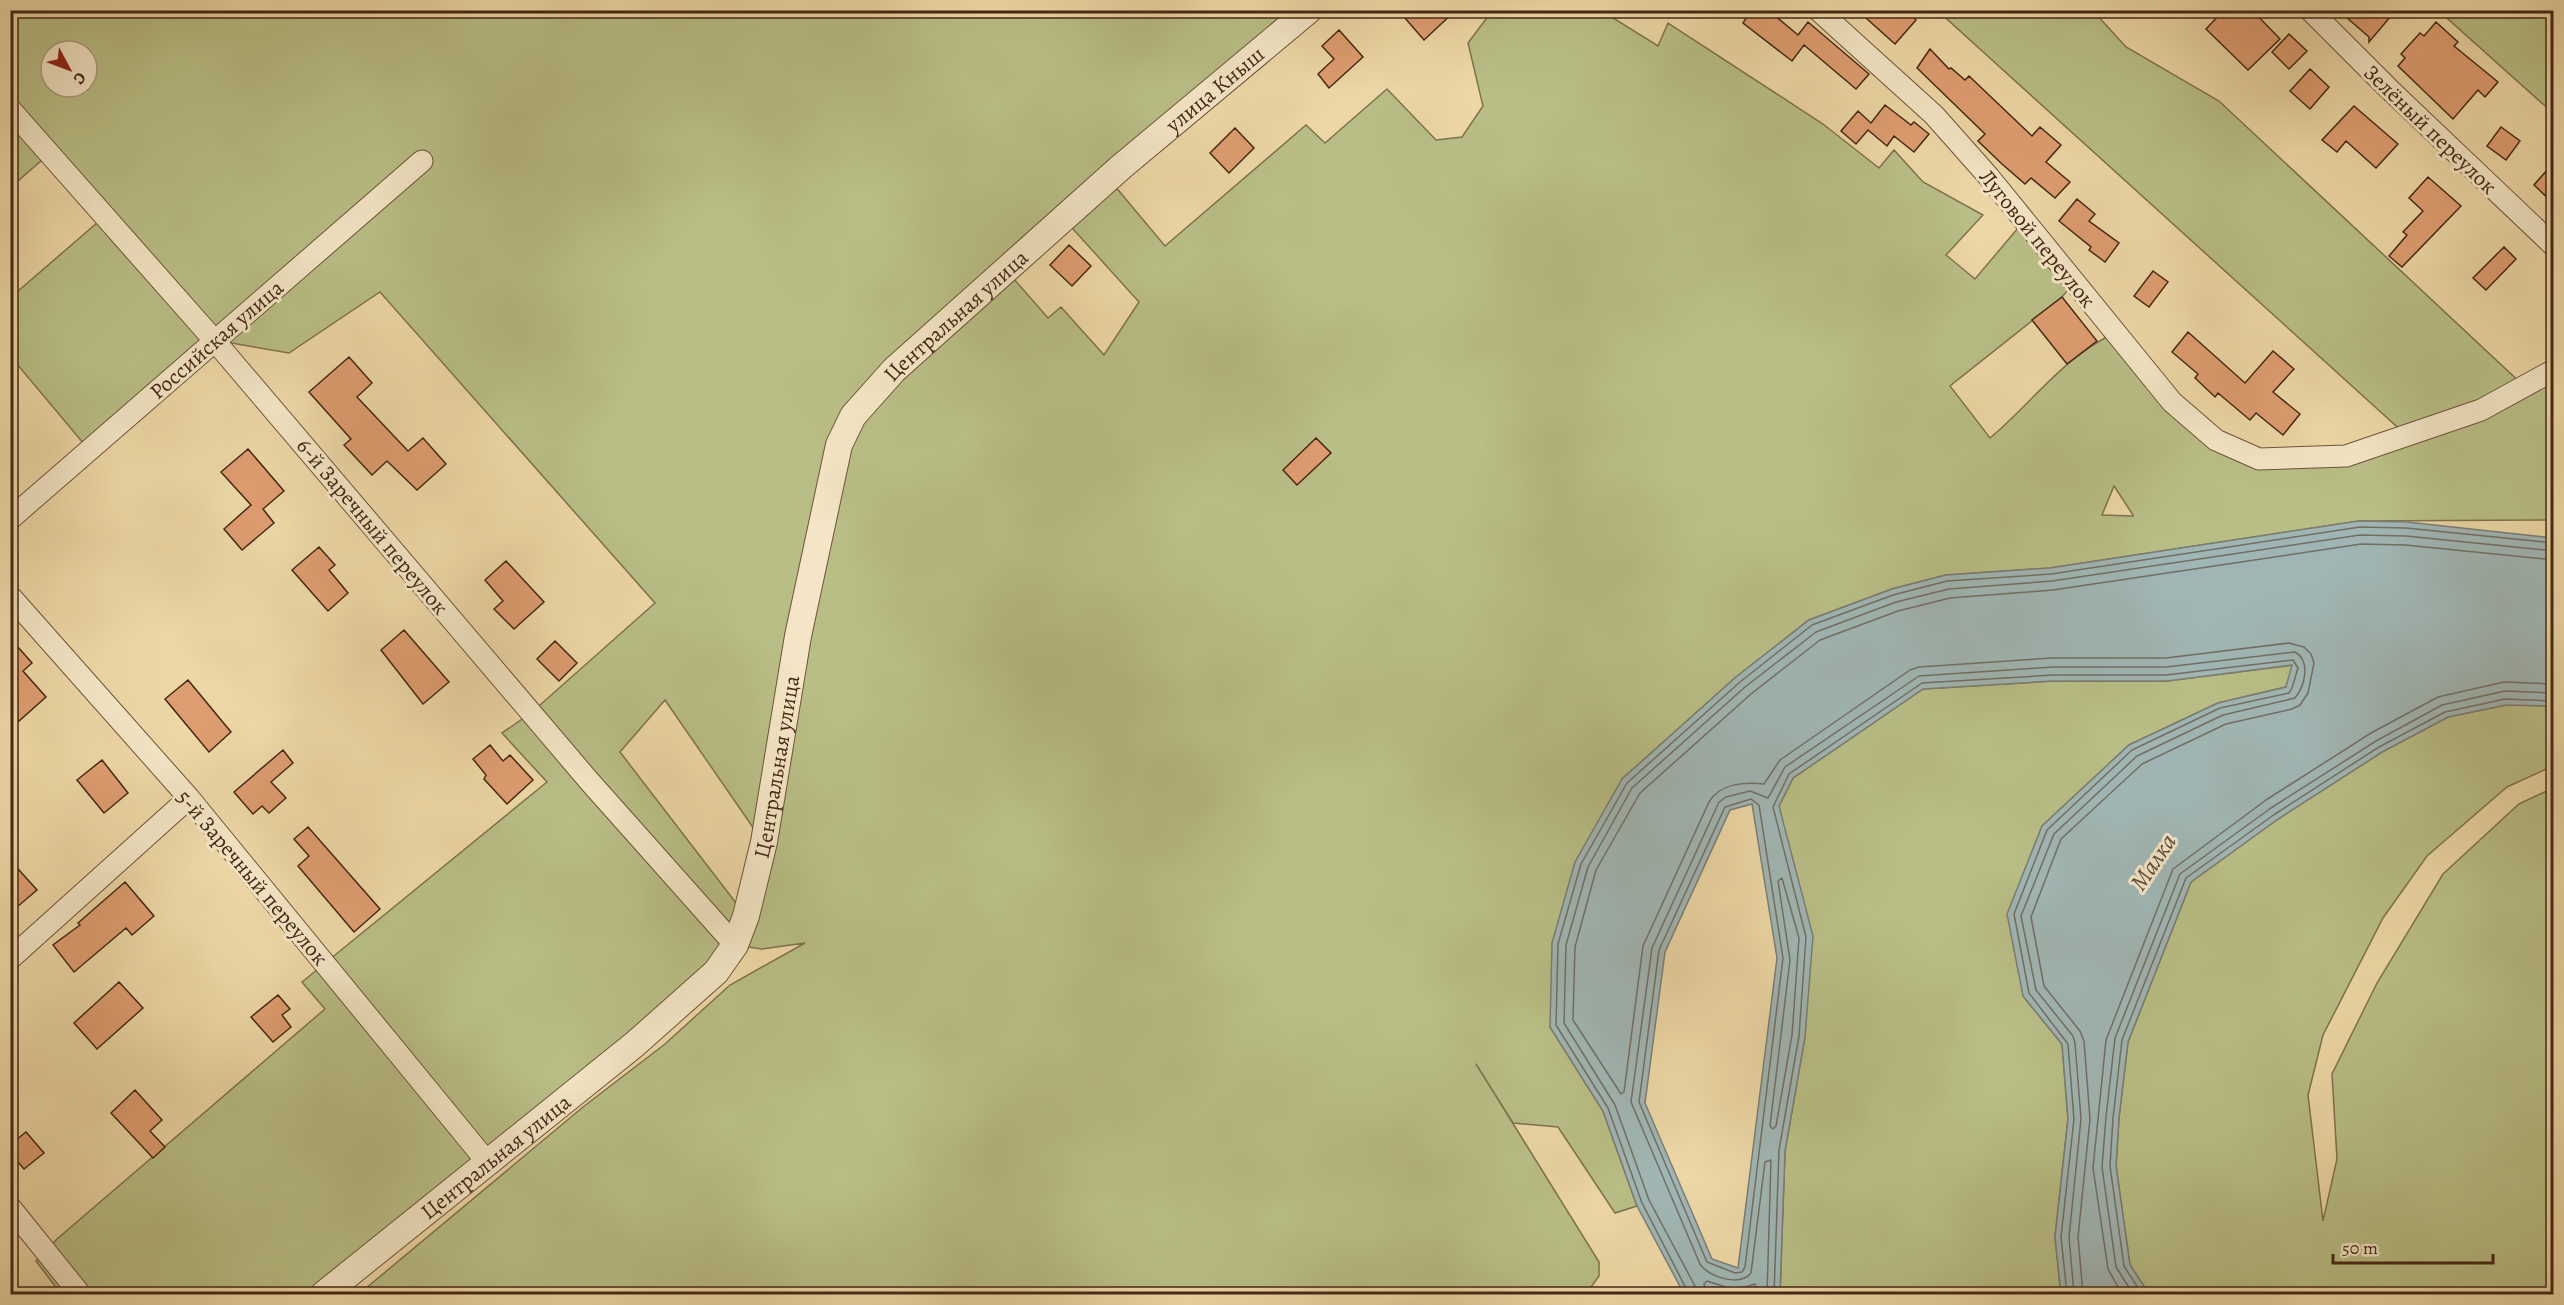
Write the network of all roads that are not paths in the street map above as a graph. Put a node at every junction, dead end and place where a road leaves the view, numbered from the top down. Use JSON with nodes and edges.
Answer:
{"nodes":[{"id":1,"x":1309,"y":10,"type":"edge"},
{"id":2,"x":1818,"y":10,"type":"edge"},
{"id":3,"x":2310,"y":10,"type":"edge"},
{"id":4,"x":10,"y":109,"type":"edge"},
{"id":5,"x":422,"y":161,"type":"dead end"},
{"id":6,"x":1121,"y":167,"type":"joint"},
{"id":7,"x":2553,"y":246,"type":"edge"},
{"id":8,"x":214,"y":340,"type":"junction"},
{"id":9,"x":2553,"y":370,"type":"edge"},
{"id":10,"x":10,"y":519,"type":"edge"},
{"id":11,"x":10,"y":596,"type":"edge"},
{"id":12,"x":189,"y":798,"type":"junction"},
{"id":13,"x":735,"y":945,"type":"junction"},
{"id":14,"x":10,"y":959,"type":"edge"},
{"id":15,"x":488,"y":1163,"type":"junction"},
{"id":16,"x":10,"y":1207,"type":"edge"},
{"id":17,"x":80,"y":1294,"type":"edge"},
{"id":18,"x":324,"y":1294,"type":"edge"}],
"edges":[{"from":1,"to":6,"type":"street","name":"улица Кныш"},
{"from":2,"to":9,"type":"street","name":"Луговой переулок"},
{"from":3,"to":7,"type":"street","name":"Зелёный переулок"},
{"from":4,"to":8,"type":"street","name":"6-й Заречный переулок"},
{"from":5,"to":8,"type":"street","name":"Российская улица"},
{"from":6,"to":13,"type":"street","name":"Центральная улица"},
{"from":8,"to":10,"type":"street","name":"Российская улица"},
{"from":8,"to":13,"type":"street","name":"6-й Заречный переулок"},
{"from":11,"to":12,"type":"street","name":"5-й Заречный переулок"},
{"from":12,"to":14,"type":"street"},
{"from":12,"to":15,"type":"street","name":"5-й Заречный переулок"},
{"from":13,"to":15,"type":"street","name":"Центральная улица"},
{"from":15,"to":18,"type":"street","name":"Центральная улица"},
{"from":16,"to":17,"type":"street"}]}
